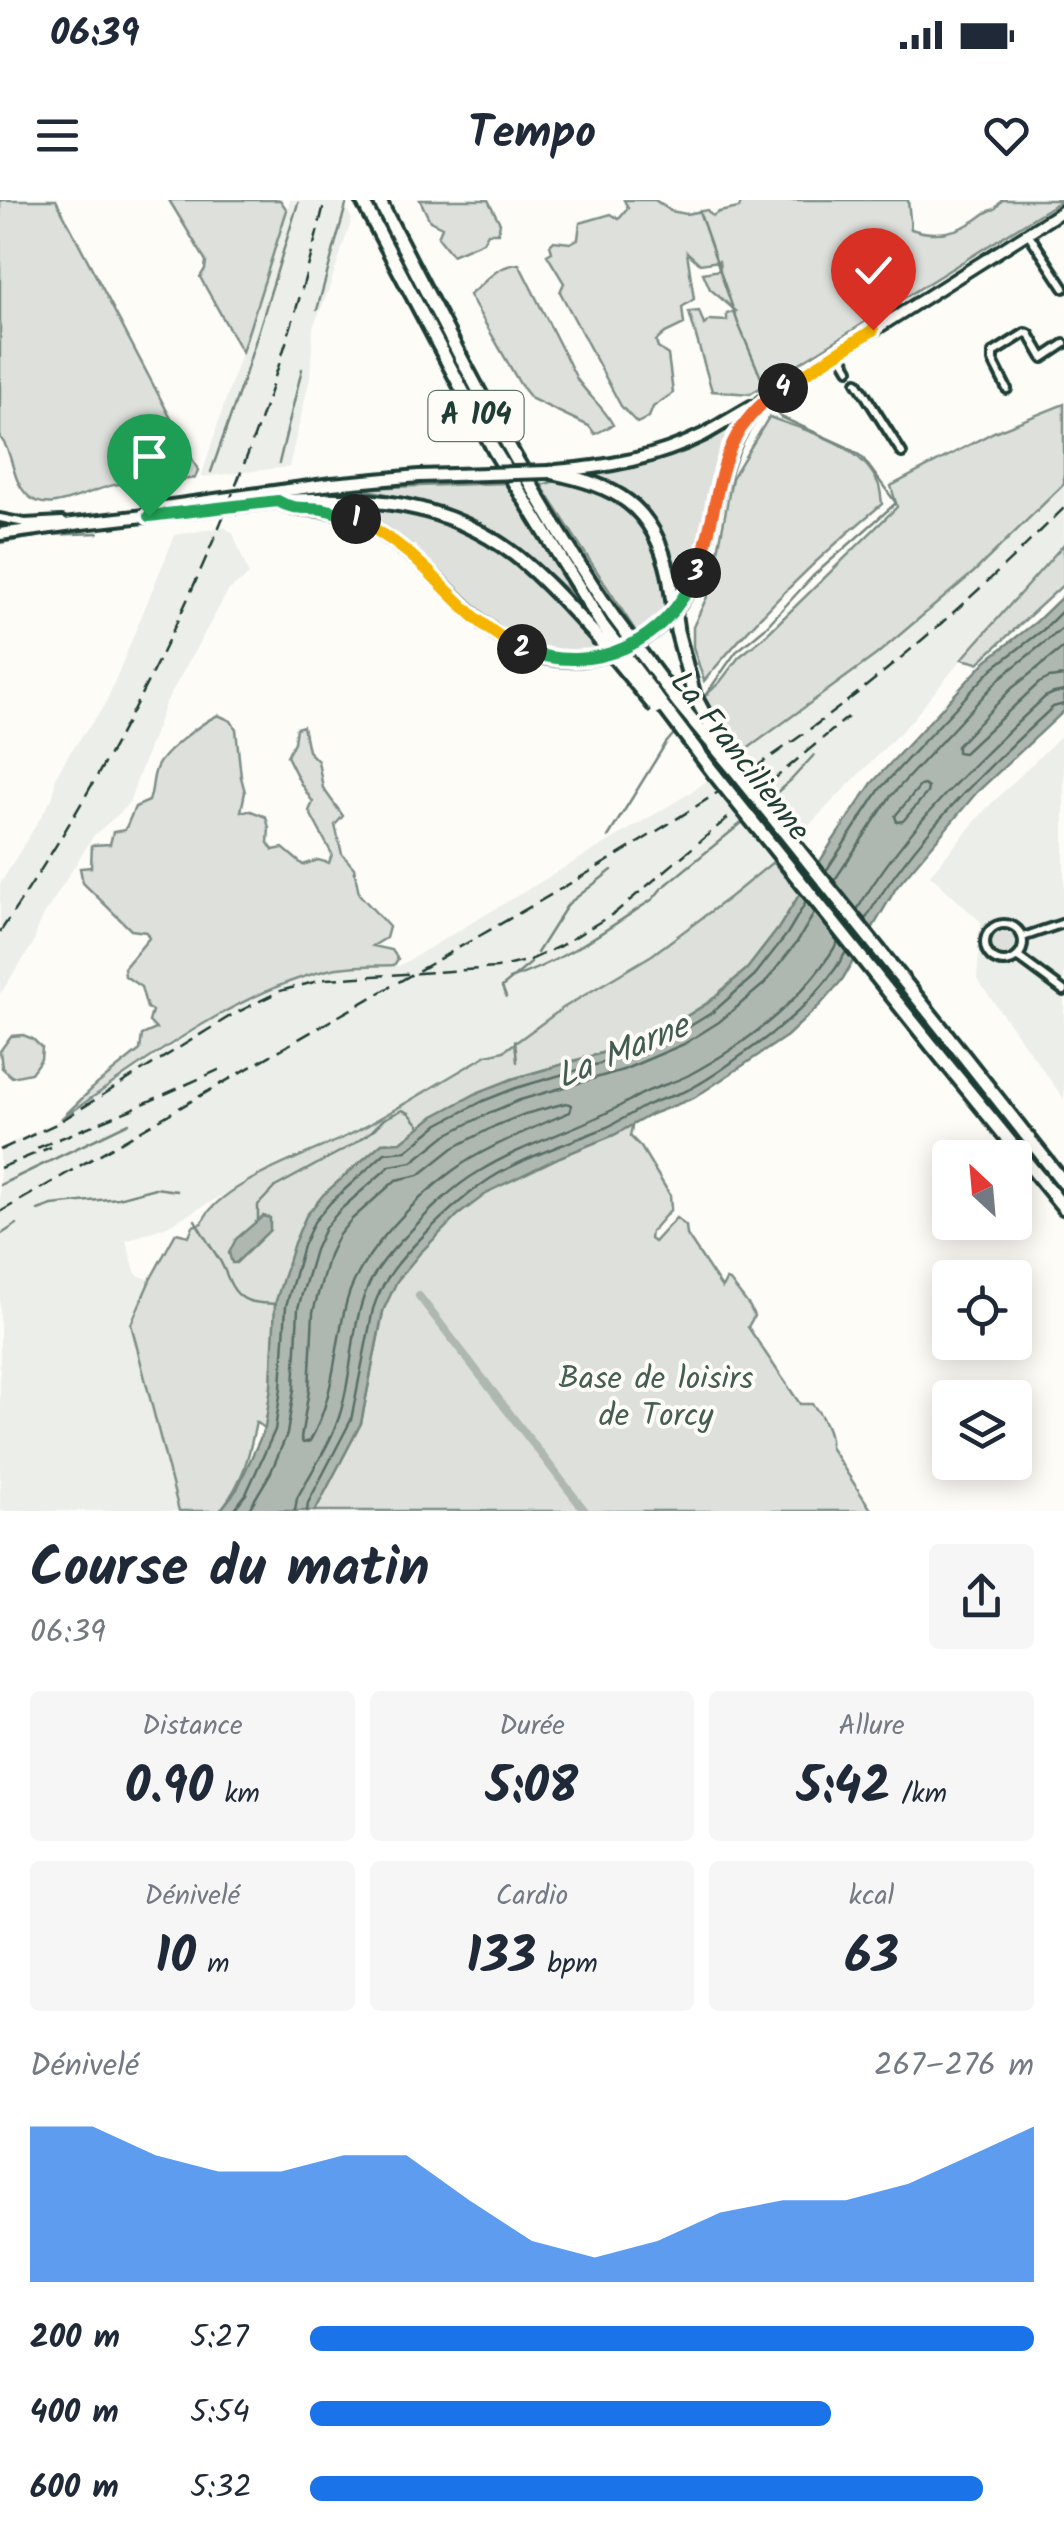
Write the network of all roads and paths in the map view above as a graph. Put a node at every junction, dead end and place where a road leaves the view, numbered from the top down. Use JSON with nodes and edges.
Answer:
{"nodes":[{"id":1,"x":362,"y":200,"type":"edge"},
{"id":2,"x":378,"y":200,"type":"edge"},
{"id":3,"x":1064,"y":210,"type":"edge"},
{"id":4,"x":1028,"y":233,"type":"junction"},
{"id":5,"x":1064,"y":288,"type":"edge"},
{"id":6,"x":1064,"y":344,"type":"edge"},
{"id":7,"x":838,"y":352,"type":"junction"},
{"id":8,"x":849,"y":369,"type":"dead end"},
{"id":9,"x":857,"y":382,"type":"dead end"},
{"id":10,"x":1006,"y":389,"type":"dead end"},
{"id":11,"x":761,"y":402,"type":"junction"},
{"id":12,"x":902,"y":453,"type":"dead end"},
{"id":13,"x":550,"y":472,"type":"junction"},
{"id":14,"x":278,"y":501,"type":"junction"},
{"id":15,"x":0,"y":518,"type":"edge"},
{"id":16,"x":68,"y":520,"type":"junction"},
{"id":17,"x":0,"y":533,"type":"edge"},
{"id":18,"x":603,"y":624,"type":"junction"},
{"id":19,"x":737,"y":772,"type":"junction"},
{"id":20,"x":1064,"y":923,"type":"edge"},
{"id":21,"x":1022,"y":936,"type":"junction"},
{"id":22,"x":1018,"y":957,"type":"junction"},
{"id":23,"x":1064,"y":991,"type":"edge"},
{"id":24,"x":1064,"y":1184,"type":"edge"},
{"id":25,"x":1064,"y":1208,"type":"edge"}],
"edges":[{"from":1,"to":18,"type":"highway","name":"La Francilienne","number":"A 104"},
{"from":2,"to":18,"type":"highway","name":"La Francilienne","number":"A 104"},
{"from":3,"to":4,"type":"main road"},
{"from":4,"to":5,"type":"street"},
{"from":4,"to":7,"type":"main road"},
{"from":6,"to":10,"type":"street"},
{"from":7,"to":8,"type":"street"},
{"from":7,"to":11,"type":"main road"},
{"from":9,"to":12,"type":"street"},
{"from":11,"to":13,"type":"main road"},
{"from":11,"to":14,"type":"main road"},
{"from":13,"to":16,"type":"main road","bridge":true},
{"from":13,"to":19,"type":"highway","bridge":true},
{"from":14,"to":17,"type":"main road"},
{"from":14,"to":18,"type":"highway"},
{"from":15,"to":16,"type":"street"},
{"from":16,"to":17,"type":"main road"},
{"from":18,"to":19,"type":"highway","name":"La Francilienne","number":"A 104","bridge":true},
{"from":18,"to":25,"type":"highway","name":"La Francilienne","number":"A 104","bridge":true},
{"from":19,"to":24,"type":"highway","name":"La Francilienne","number":"A 104","bridge":true},
{"from":20,"to":21,"type":"street"},
{"from":21,"to":22,"type":"street"},
{"from":21,"to":22,"type":"street"},
{"from":22,"to":23,"type":"street"}]}
